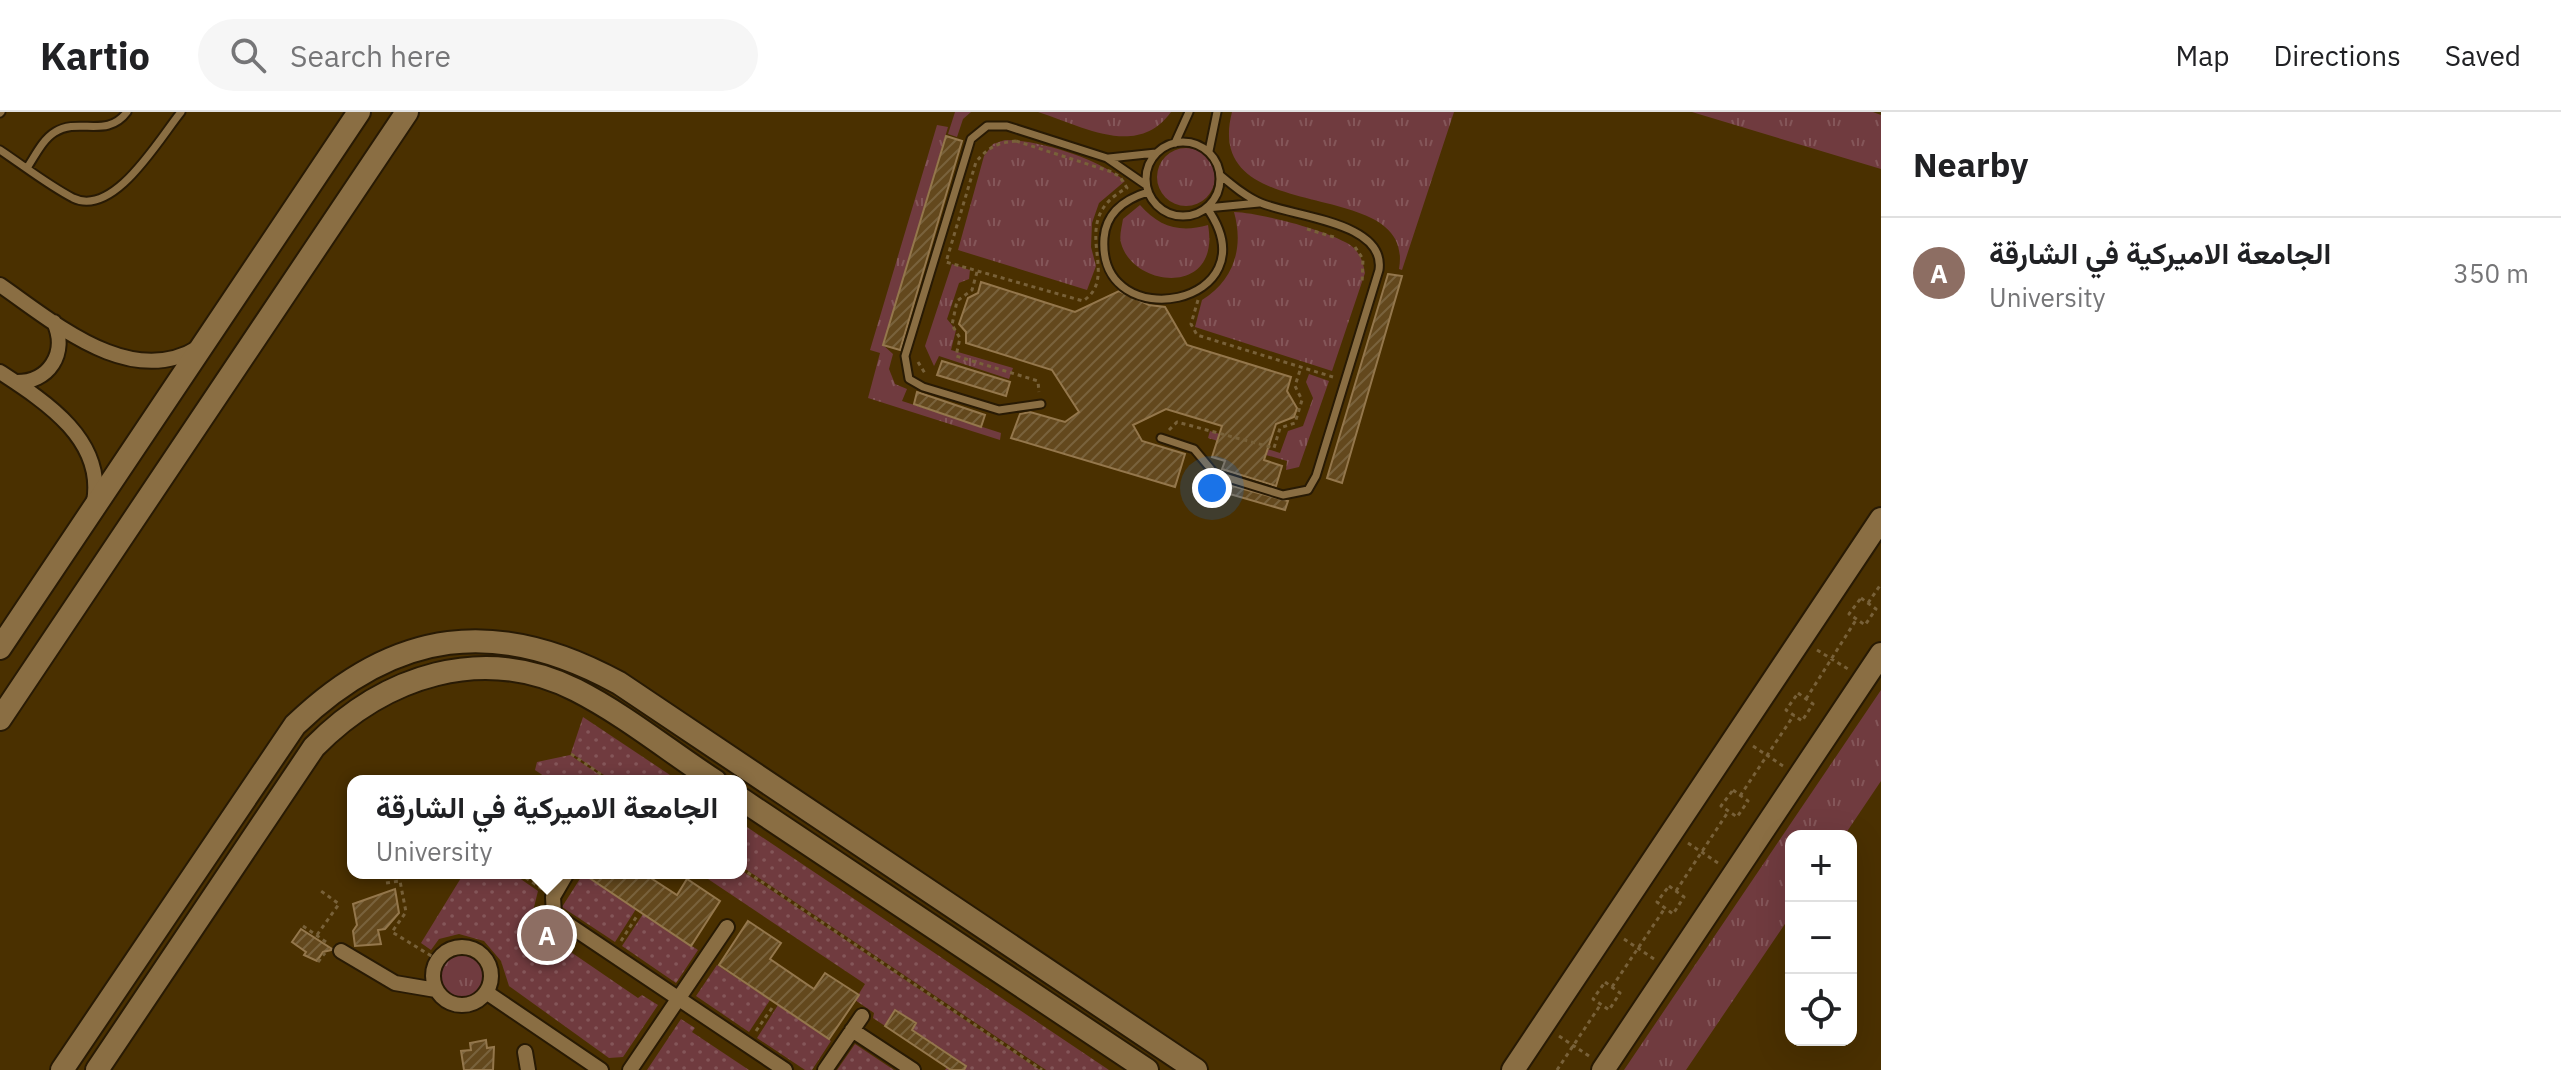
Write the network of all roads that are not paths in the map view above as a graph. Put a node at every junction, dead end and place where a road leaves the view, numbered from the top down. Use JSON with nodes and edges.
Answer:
{"nodes":[{"id":1,"x":127,"y":112,"type":"edge"},
{"id":2,"x":181,"y":112,"type":"edge"},
{"id":3,"x":359,"y":112,"type":"edge"},
{"id":4,"x":407,"y":112,"type":"edge"},
{"id":5,"x":1189,"y":112,"type":"edge"},
{"id":6,"x":1217,"y":112,"type":"edge"},
{"id":7,"x":1175,"y":143,"type":"junction"},
{"id":8,"x":0,"y":150,"type":"edge"},
{"id":9,"x":1209,"y":151,"type":"junction"},
{"id":10,"x":1157,"y":152,"type":"junction"},
{"id":11,"x":1107,"y":158,"type":"junction"},
{"id":12,"x":27,"y":168,"type":"junction"},
{"id":13,"x":1220,"y":175,"type":"junction"},
{"id":14,"x":1147,"y":189,"type":"junction"},
{"id":15,"x":1259,"y":203,"type":"junction"},
{"id":16,"x":1207,"y":208,"type":"junction"},
{"id":17,"x":0,"y":285,"type":"edge"},
{"id":18,"x":54,"y":322,"type":"junction"},
{"id":19,"x":203,"y":344,"type":"junction"},
{"id":20,"x":0,"y":372,"type":"edge"},
{"id":21,"x":15,"y":382,"type":"junction"},
{"id":22,"x":1041,"y":404,"type":"road end"},
{"id":23,"x":1161,"y":438,"type":"road end"},
{"id":24,"x":93,"y":511,"type":"junction"},
{"id":25,"x":1881,"y":519,"type":"edge"},
{"id":26,"x":0,"y":648,"type":"edge"},
{"id":27,"x":1881,"y":654,"type":"edge"},
{"id":28,"x":0,"y":719,"type":"edge"},
{"id":29,"x":706,"y":775,"type":"edge"},
{"id":30,"x":747,"y":803,"type":"edge"},
{"id":31,"x":564,"y":879,"type":"edge"},
{"id":32,"x":727,"y":927,"type":"dead end"},
{"id":33,"x":341,"y":951,"type":"dead end"},
{"id":34,"x":436,"y":990,"type":"junction"},
{"id":35,"x":486,"y":992,"type":"junction"},
{"id":36,"x":679,"y":999,"type":"junction"},
{"id":37,"x":862,"y":1016,"type":"dead end"},
{"id":38,"x":852,"y":1030,"type":"junction"},
{"id":39,"x":525,"y":1052,"type":"dead end"},
{"id":40,"x":1604,"y":1069,"type":"edge"},
{"id":41,"x":62,"y":1070,"type":"edge"},
{"id":42,"x":97,"y":1070,"type":"edge"},
{"id":43,"x":528,"y":1070,"type":"edge"},
{"id":44,"x":601,"y":1070,"type":"edge"},
{"id":45,"x":630,"y":1070,"type":"edge"},
{"id":46,"x":785,"y":1070,"type":"edge"},
{"id":47,"x":825,"y":1070,"type":"edge"},
{"id":48,"x":913,"y":1070,"type":"edge"},
{"id":49,"x":1147,"y":1070,"type":"edge"},
{"id":50,"x":1196,"y":1070,"type":"edge"},
{"id":51,"x":1513,"y":1070,"type":"edge"}],
"edges":[{"from":1,"to":12,"type":"lane"},
{"from":2,"to":12,"type":"lane"},
{"from":3,"to":19,"type":"street"},
{"from":4,"to":28,"type":"street"},
{"from":5,"to":7,"type":"lane"},
{"from":6,"to":9,"type":"lane"},
{"from":7,"to":9,"type":"lane"},
{"from":7,"to":10,"type":"lane"},
{"from":8,"to":12,"type":"lane"},
{"from":9,"to":13,"type":"lane"},
{"from":10,"to":11,"type":"lane"},
{"from":10,"to":14,"type":"lane"},
{"from":11,"to":14,"type":"lane"},
{"from":11,"to":22,"type":"lane"},
{"from":13,"to":15,"type":"lane"},
{"from":13,"to":16,"type":"lane"},
{"from":14,"to":16,"type":"lane"},
{"from":14,"to":16,"type":"lane"},
{"from":15,"to":16,"type":"lane"},
{"from":15,"to":23,"type":"lane"},
{"from":17,"to":18,"type":"street"},
{"from":18,"to":19,"type":"street"},
{"from":18,"to":21,"type":"street"},
{"from":19,"to":24,"type":"street"},
{"from":20,"to":21,"type":"street"},
{"from":21,"to":24,"type":"street"},
{"from":24,"to":26,"type":"street"},
{"from":25,"to":51,"type":"street"},
{"from":27,"to":40,"type":"street"},
{"from":29,"to":42,"type":"street"},
{"from":30,"to":49,"type":"street"},
{"from":31,"to":36,"type":"street"},
{"from":32,"to":36,"type":"street"},
{"from":33,"to":34,"type":"street"},
{"from":34,"to":35,"type":"street"},
{"from":34,"to":35,"type":"street"},
{"from":35,"to":44,"type":"street"},
{"from":36,"to":45,"type":"street"},
{"from":36,"to":46,"type":"street"},
{"from":37,"to":38,"type":"street"},
{"from":38,"to":47,"type":"street"},
{"from":38,"to":48,"type":"street"},
{"from":39,"to":43,"type":"street"},
{"from":41,"to":50,"type":"street"}]}
